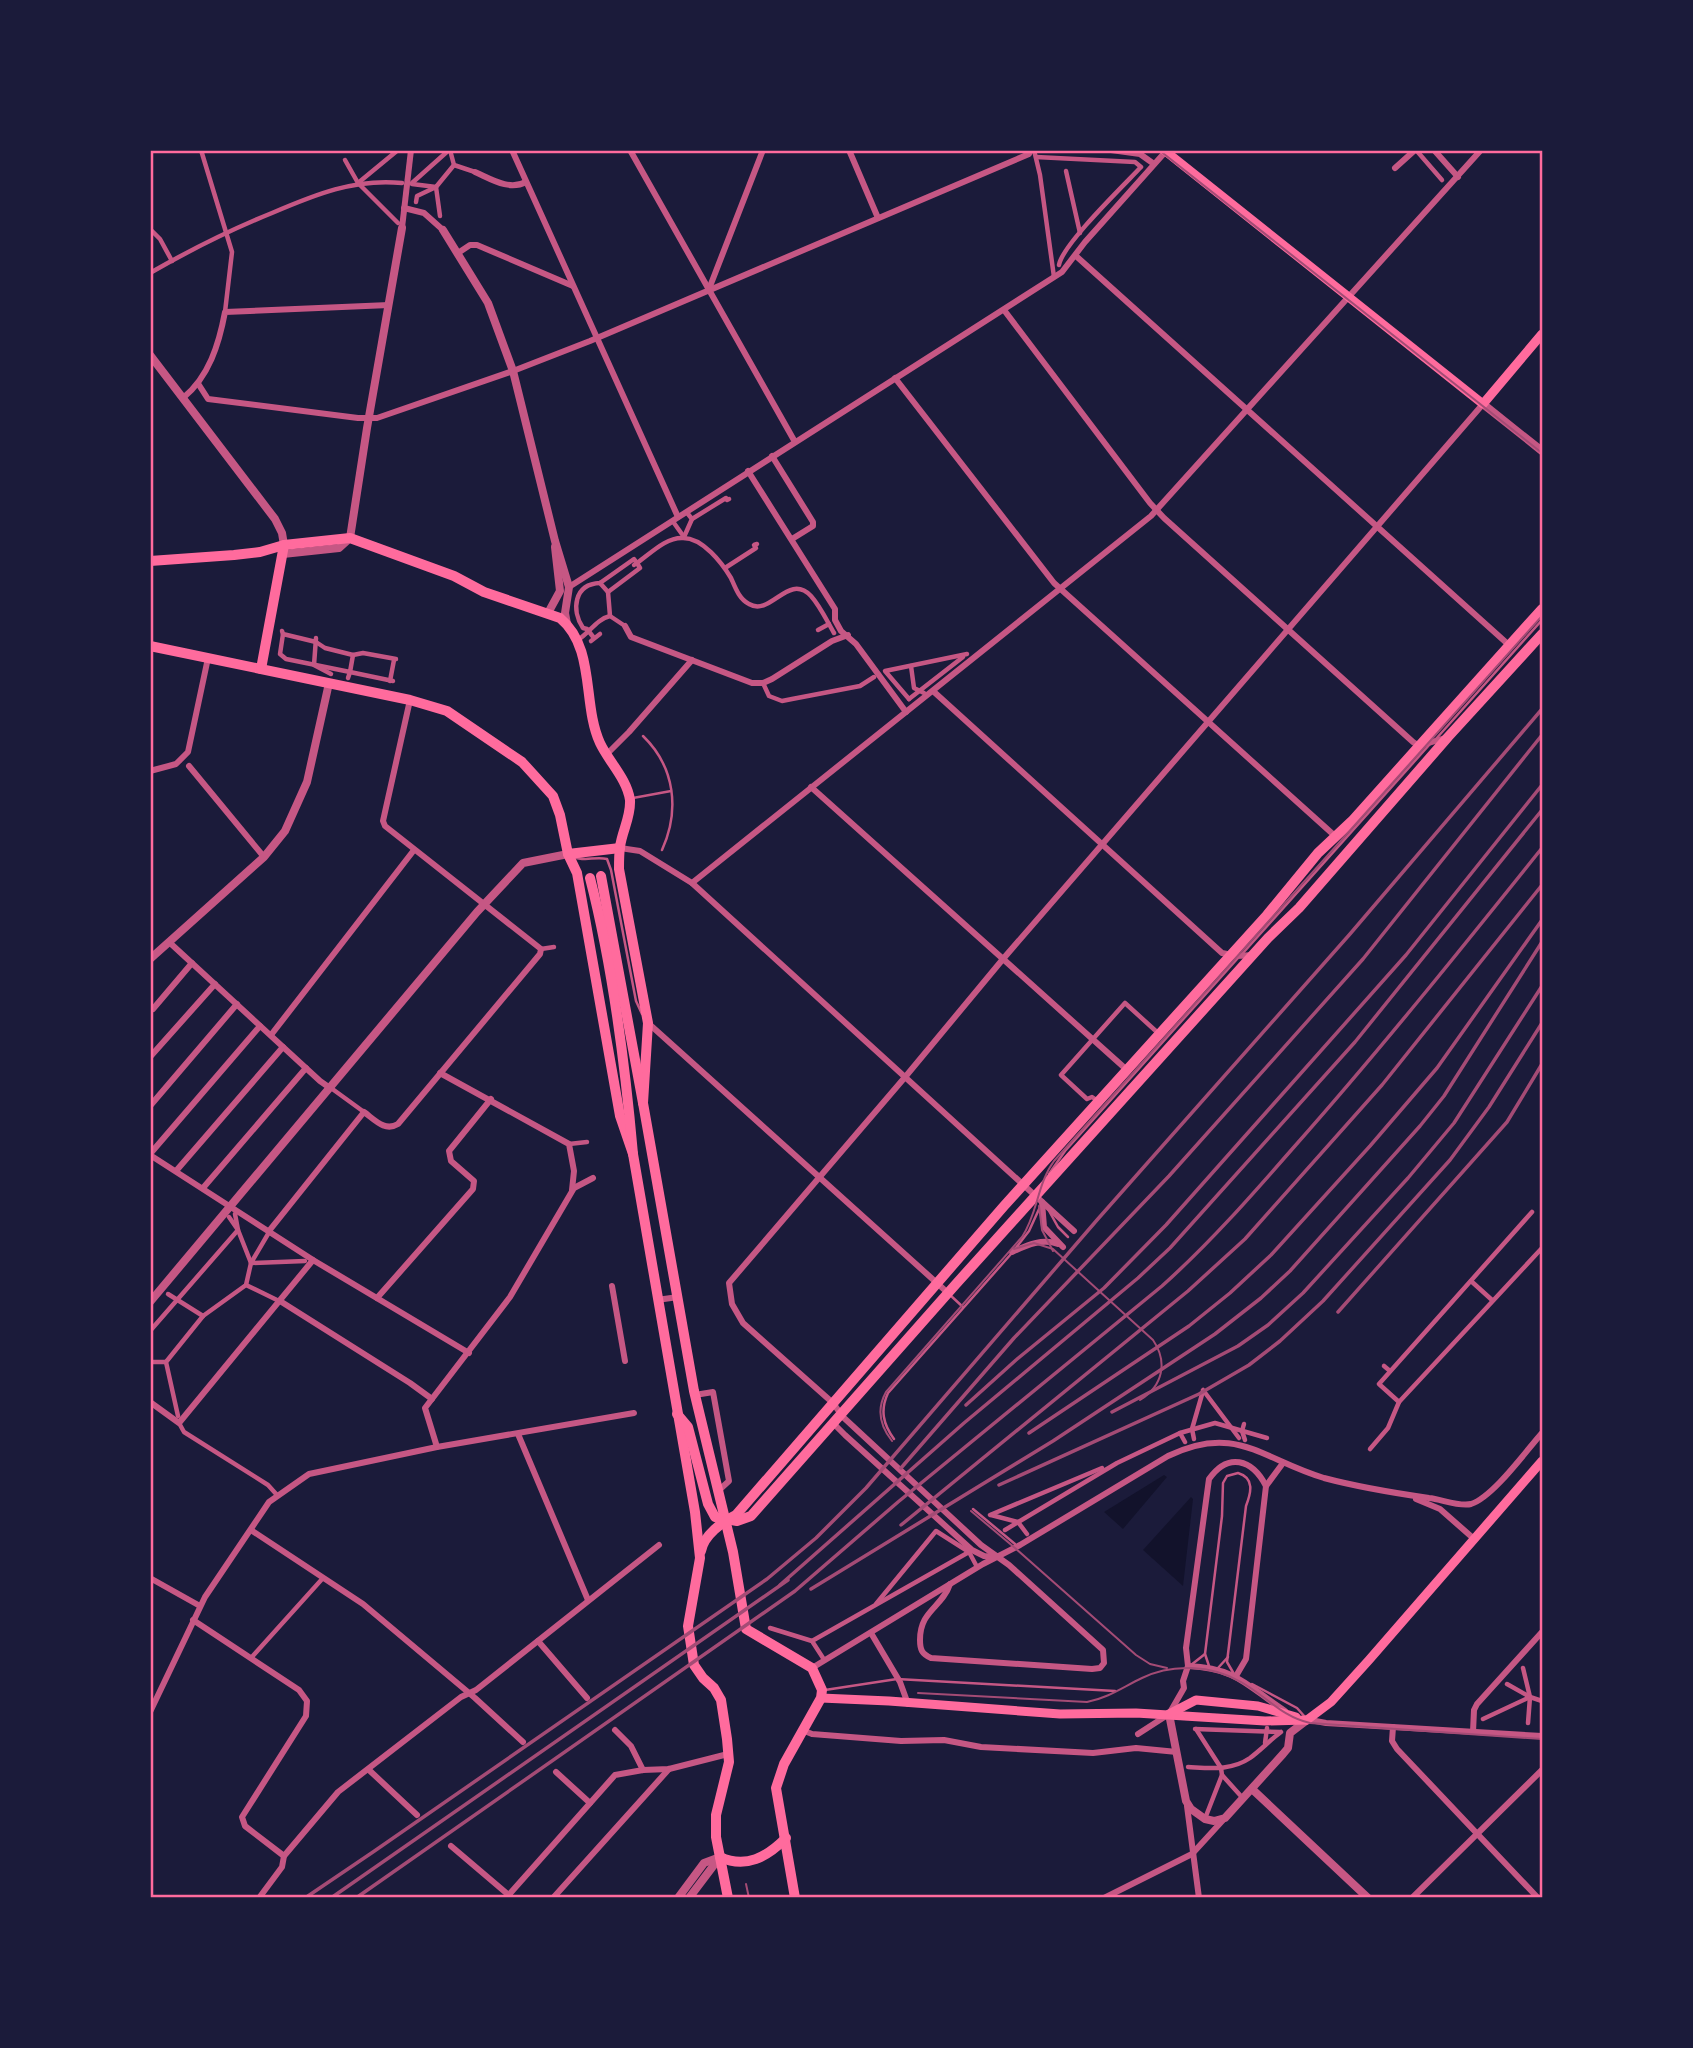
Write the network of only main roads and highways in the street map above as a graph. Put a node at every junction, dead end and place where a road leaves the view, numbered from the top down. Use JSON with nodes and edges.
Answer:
{"nodes":[{"id":1,"x":1165,"y":151,"type":"edge"},
{"id":2,"x":1542,"y":334,"type":"edge"},
{"id":3,"x":284,"y":550,"type":"junction"},
{"id":4,"x":150,"y":561,"type":"edge"},
{"id":5,"x":1542,"y":609,"type":"edge"},
{"id":6,"x":1542,"y":634,"type":"edge"},
{"id":7,"x":150,"y":646,"type":"edge"},
{"id":8,"x":261,"y":669,"type":"junction"},
{"id":9,"x":620,"y":848,"type":"junction"},
{"id":10,"x":568,"y":854,"type":"junction"},
{"id":11,"x":601,"y":876,"type":"dead end"},
{"id":12,"x":590,"y":878,"type":"dead end"},
{"id":13,"x":643,"y":1103,"type":"junction"},
{"id":14,"x":633,"y":1154,"type":"junction"},
{"id":15,"x":836,"y":1413,"type":"junction"},
{"id":16,"x":677,"y":1414,"type":"junction"},
{"id":17,"x":1542,"y":1461,"type":"edge"},
{"id":18,"x":725,"y":1520,"type":"junction"},
{"id":19,"x":699,"y":1558,"type":"junction"},
{"id":20,"x":821,"y":1694,"type":"junction"},
{"id":21,"x":1169,"y":1714,"type":"junction"},
{"id":22,"x":1307,"y":1720,"type":"junction"},
{"id":23,"x":786,"y":1838,"type":"junction"},
{"id":24,"x":720,"y":1857,"type":"junction"},
{"id":25,"x":728,"y":1898,"type":"edge"},
{"id":26,"x":794,"y":1898,"type":"edge"}],
"edges":[{"from":1,"to":2,"type":"main road"},
{"from":3,"to":4,"type":"main road"},
{"from":3,"to":8,"type":"main road"},
{"from":3,"to":9,"type":"main road"},
{"from":5,"to":15,"type":"main road"},
{"from":6,"to":15,"type":"main road"},
{"from":7,"to":8,"type":"main road"},
{"from":8,"to":10,"type":"main road"},
{"from":9,"to":10,"type":"main road"},
{"from":9,"to":13,"type":"main road"},
{"from":10,"to":14,"type":"main road"},
{"from":11,"to":13,"type":"main road"},
{"from":12,"to":14,"type":"main road"},
{"from":13,"to":18,"type":"main road"},
{"from":14,"to":16,"type":"main road"},
{"from":15,"to":18,"type":"main road"},
{"from":15,"to":18,"type":"main road"},
{"from":16,"to":18,"type":"main road"},
{"from":16,"to":19,"type":"main road"},
{"from":17,"to":22,"type":"main road"},
{"from":18,"to":19,"type":"main road"},
{"from":18,"to":20,"type":"main road"},
{"from":19,"to":24,"type":"main road"},
{"from":20,"to":21,"type":"main road"},
{"from":20,"to":23,"type":"main road"},
{"from":21,"to":22,"type":"main road"},
{"from":21,"to":22,"type":"main road"},
{"from":23,"to":24,"type":"main road"},
{"from":23,"to":26,"type":"main road"},
{"from":24,"to":25,"type":"main road"}]}
